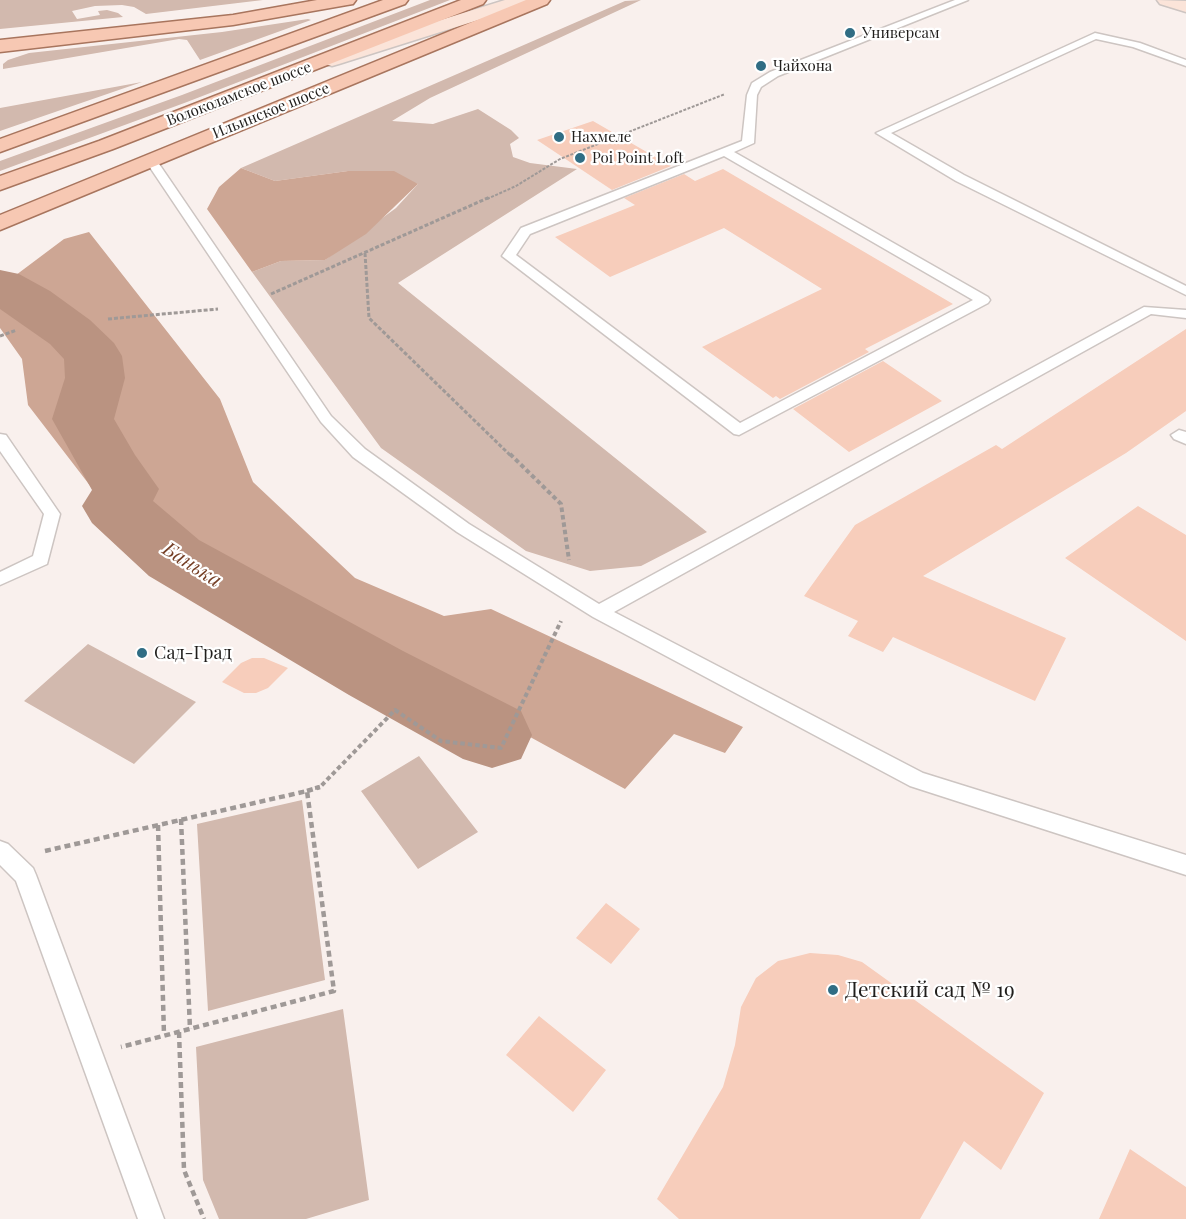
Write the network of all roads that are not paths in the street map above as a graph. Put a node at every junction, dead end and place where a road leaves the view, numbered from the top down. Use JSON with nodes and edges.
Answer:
{"nodes":[{"id":1,"x":347,"y":0,"type":"edge"},
{"id":2,"x":399,"y":0,"type":"edge"},
{"id":3,"x":477,"y":0,"type":"edge"},
{"id":4,"x":523,"y":0,"type":"edge"},
{"id":5,"x":541,"y":0,"type":"edge"},
{"id":6,"x":963,"y":0,"type":"edge"},
{"id":7,"x":1166,"y":0,"type":"edge"},
{"id":8,"x":1186,"y":7,"type":"edge"},
{"id":9,"x":0,"y":46,"type":"edge"},
{"id":10,"x":1186,"y":63,"type":"edge"},
{"id":11,"x":302,"y":69,"type":"junction"},
{"id":12,"x":0,"y":146,"type":"edge"},
{"id":13,"x":725,"y":152,"type":"junction"},
{"id":14,"x":151,"y":160,"type":"junction"},
{"id":15,"x":0,"y":183,"type":"edge"},
{"id":16,"x":0,"y":223,"type":"edge"},
{"id":17,"x":1186,"y":291,"type":"edge"},
{"id":18,"x":1186,"y":314,"type":"edge"},
{"id":19,"x":0,"y":439,"type":"edge"},
{"id":20,"x":0,"y":579,"type":"edge"},
{"id":21,"x":599,"y":612,"type":"junction"},
{"id":22,"x":0,"y":851,"type":"edge"},
{"id":23,"x":1186,"y":865,"type":"edge"},
{"id":24,"x":151,"y":1219,"type":"edge"}],
"edges":[{"from":1,"to":9,"type":"main road"},
{"from":2,"to":12,"type":"main road","name":"Волоколамское шоссе"},
{"from":3,"to":11,"type":"main road","name":"Волоколамское шоссе"},
{"from":4,"to":11,"type":"main road"},
{"from":5,"to":14,"type":"main road","name":"Ильинское шоссе"},
{"from":6,"to":13,"type":"lane"},
{"from":7,"to":8,"type":"main road"},
{"from":10,"to":17,"type":"lane"},
{"from":11,"to":15,"type":"main road","name":"Волоколамское шоссе"},
{"from":13,"to":13,"type":"lane"},
{"from":14,"to":16,"type":"main road","name":"Ильинское шоссе"},
{"from":14,"to":21,"type":"lane"},
{"from":18,"to":21,"type":"lane"},
{"from":19,"to":20,"type":"lane"},
{"from":21,"to":23,"type":"lane"},
{"from":22,"to":24,"type":"lane"}]}
